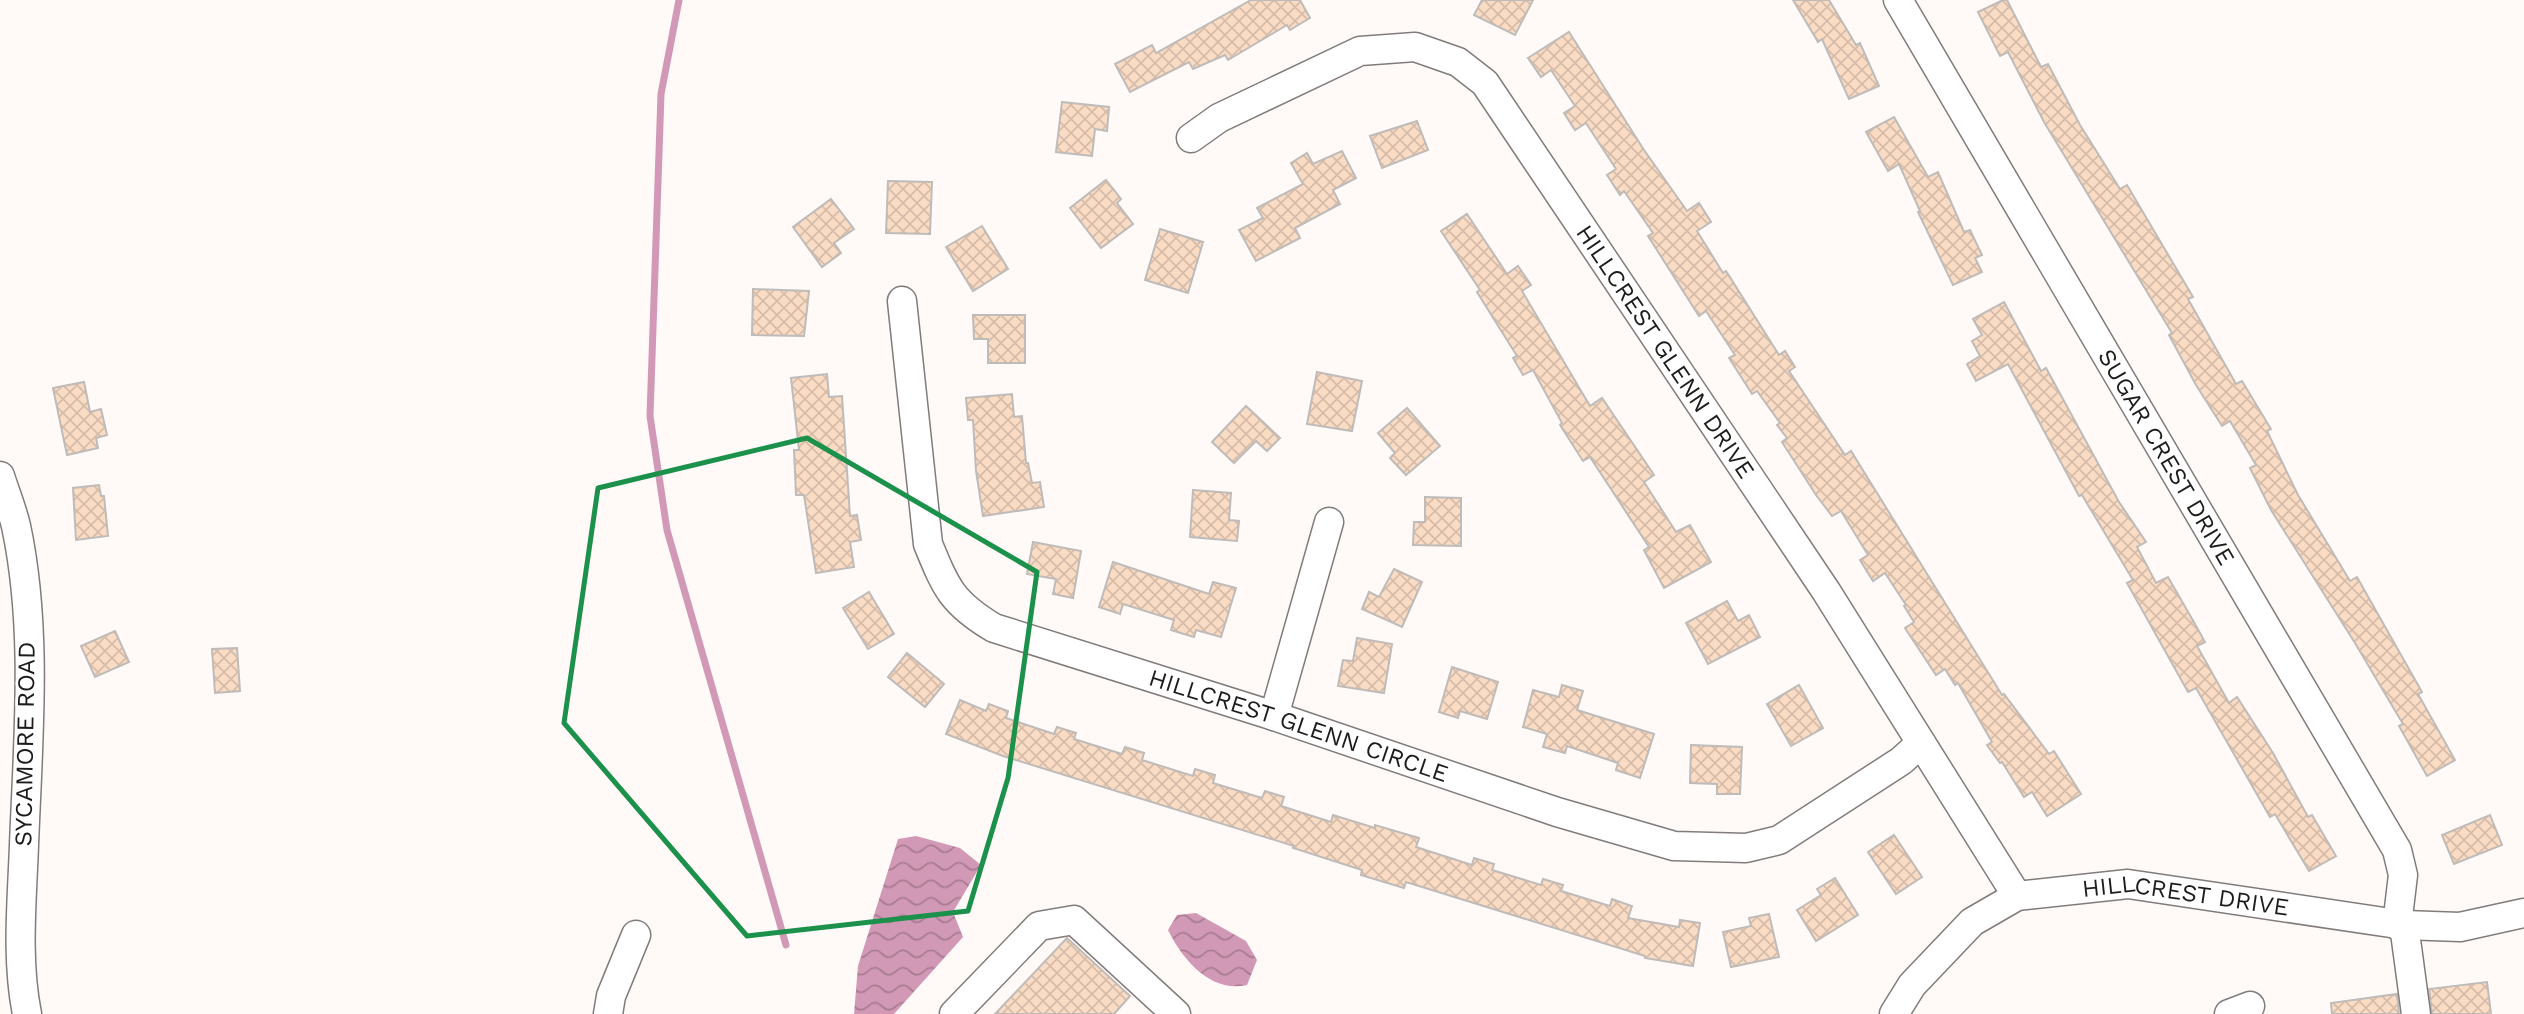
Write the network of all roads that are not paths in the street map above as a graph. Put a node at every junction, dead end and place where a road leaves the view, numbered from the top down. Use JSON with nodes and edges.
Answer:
{"nodes":[{"id":1,"x":1898,"y":0,"type":"edge"},
{"id":2,"x":1191,"y":138,"type":"dead end"},
{"id":3,"x":902,"y":301,"type":"dead end"},
{"id":4,"x":0,"y":476,"type":"edge"},
{"id":5,"x":1329,"y":522,"type":"dead end"},
{"id":6,"x":1274,"y":716,"type":"junction"},
{"id":7,"x":1921,"y":743,"type":"junction"},
{"id":8,"x":2017,"y":895,"type":"junction"},
{"id":9,"x":2524,"y":913,"type":"edge"},
{"id":10,"x":2401,"y":925,"type":"junction"},
{"id":11,"x":636,"y":935,"type":"dead end"},
{"id":12,"x":1174,"y":1013,"type":"edge"},
{"id":13,"x":27,"y":1014,"type":"edge"},
{"id":14,"x":608,"y":1014,"type":"edge"},
{"id":15,"x":954,"y":1014,"type":"edge"},
{"id":16,"x":1894,"y":1014,"type":"edge"},
{"id":17,"x":2416,"y":1014,"type":"edge"}],
"edges":[{"from":1,"to":10,"type":"street","name":"SUGAR CREST DRIVE"},
{"from":2,"to":7,"type":"street","name":"HILLCREST GLENN DRIVE"},
{"from":3,"to":6,"type":"street","name":"HILLCREST GLENN CIRCLE"},
{"from":4,"to":13,"type":"street","name":"SYCAMORE ROAD"},
{"from":5,"to":6,"type":"street"},
{"from":6,"to":7,"type":"street","name":"HILLCREST GLENN CIRCLE"},
{"from":7,"to":8,"type":"street","name":"HILLCREST GLENN DRIVE"},
{"from":8,"to":10,"type":"street","name":"HILLCREST DRIVE"},
{"from":8,"to":16,"type":"street","name":"HILLCREST DRIVE"},
{"from":9,"to":10,"type":"street","name":"HILLCREST DRIVE"},
{"from":10,"to":17,"type":"street","name":"SUGAR CREST DRIVE"},
{"from":11,"to":14,"type":"street"},
{"from":12,"to":15,"type":"street"}]}
